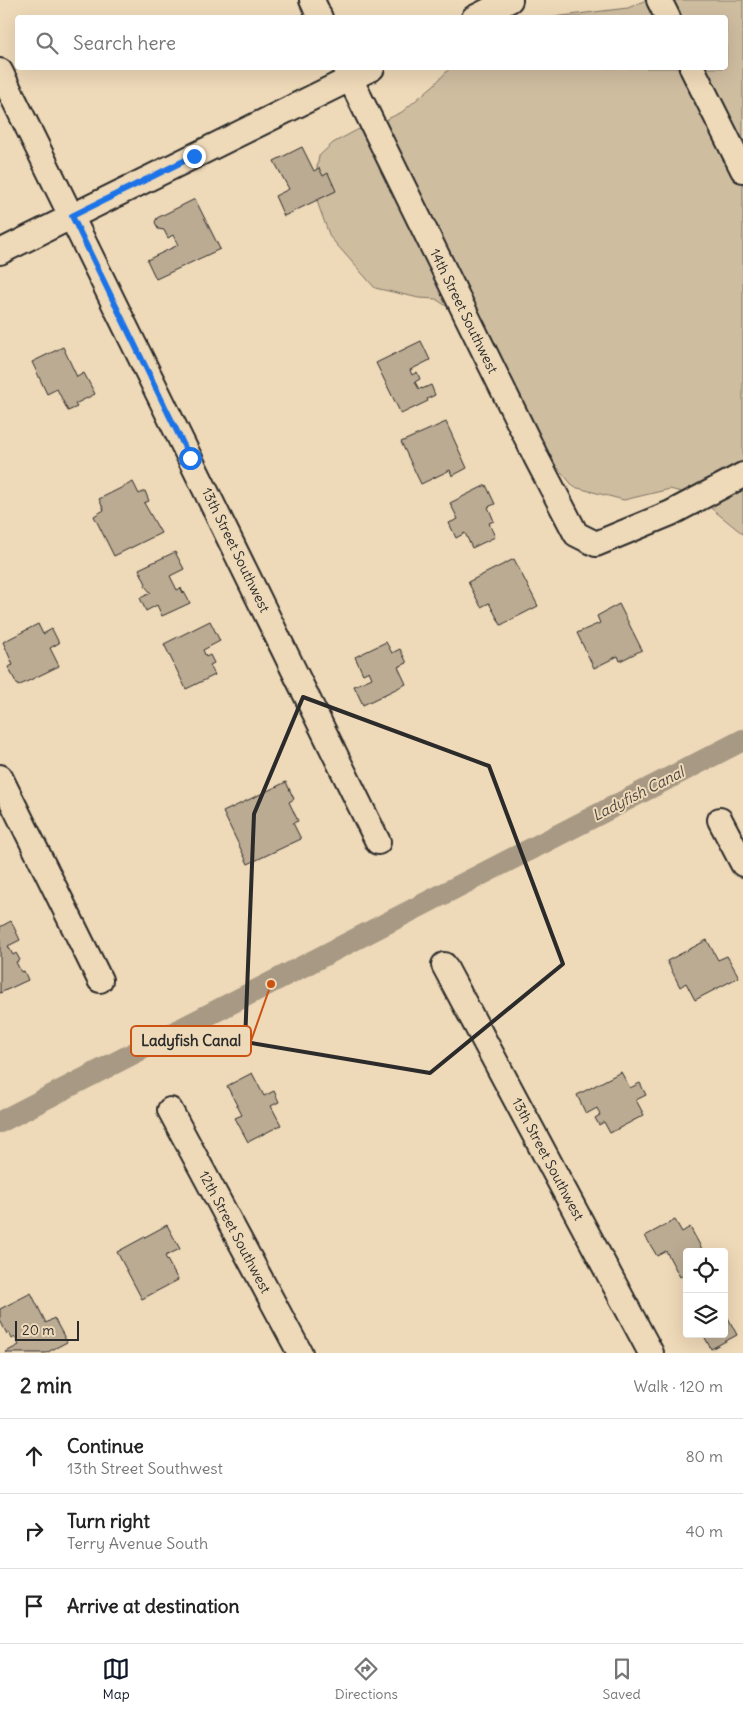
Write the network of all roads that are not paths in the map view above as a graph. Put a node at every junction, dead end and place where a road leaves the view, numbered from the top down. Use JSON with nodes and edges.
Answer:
{"nodes":[{"id":1,"x":312,"y":0,"type":"edge"},
{"id":2,"x":510,"y":0,"type":"edge"},
{"id":3,"x":659,"y":0,"type":"edge"},
{"id":4,"x":319,"y":15,"type":"edge"},
{"id":5,"x":480,"y":15,"type":"edge"},
{"id":6,"x":666,"y":15,"type":"edge"},
{"id":7,"x":362,"y":70,"type":"edge"},
{"id":8,"x":693,"y":70,"type":"edge"},
{"id":9,"x":0,"y":71,"type":"edge"},
{"id":10,"x":347,"y":73,"type":"edge"},
{"id":11,"x":743,"y":170,"type":"edge"},
{"id":12,"x":72,"y":216,"type":"junction"},
{"id":13,"x":0,"y":252,"type":"edge"},
{"id":14,"x":743,"y":475,"type":"edge"},
{"id":15,"x":0,"y":777,"type":"edge"},
{"id":16,"x":720,"y":820,"type":"dead end"},
{"id":17,"x":378,"y":842,"type":"dead end"},
{"id":18,"x":743,"y":864,"type":"edge"},
{"id":19,"x":444,"y":965,"type":"dead end"},
{"id":20,"x":100,"y":980,"type":"dead end"},
{"id":21,"x":170,"y":1110,"type":"dead end"},
{"id":22,"x":300,"y":1353,"type":"edge"},
{"id":23,"x":652,"y":1353,"type":"edge"}],
"edges":[{"from":1,"to":4,"type":"street"},
{"from":2,"to":5,"type":"street"},
{"from":3,"to":6,"type":"street"},
{"from":7,"to":10,"type":"street"},
{"from":8,"to":11,"type":"street"},
{"from":9,"to":12,"type":"street","name":"13th Street Southwest"},
{"from":10,"to":12,"type":"street"},
{"from":10,"to":14,"type":"street","name":"14th Street Southwest"},
{"from":12,"to":13,"type":"street"},
{"from":12,"to":17,"type":"street","name":"13th Street Southwest"},
{"from":15,"to":20,"type":"street"},
{"from":16,"to":18,"type":"street"},
{"from":19,"to":23,"type":"street","name":"13th Street Southwest"},
{"from":21,"to":22,"type":"street","name":"12th Street Southwest"}]}
